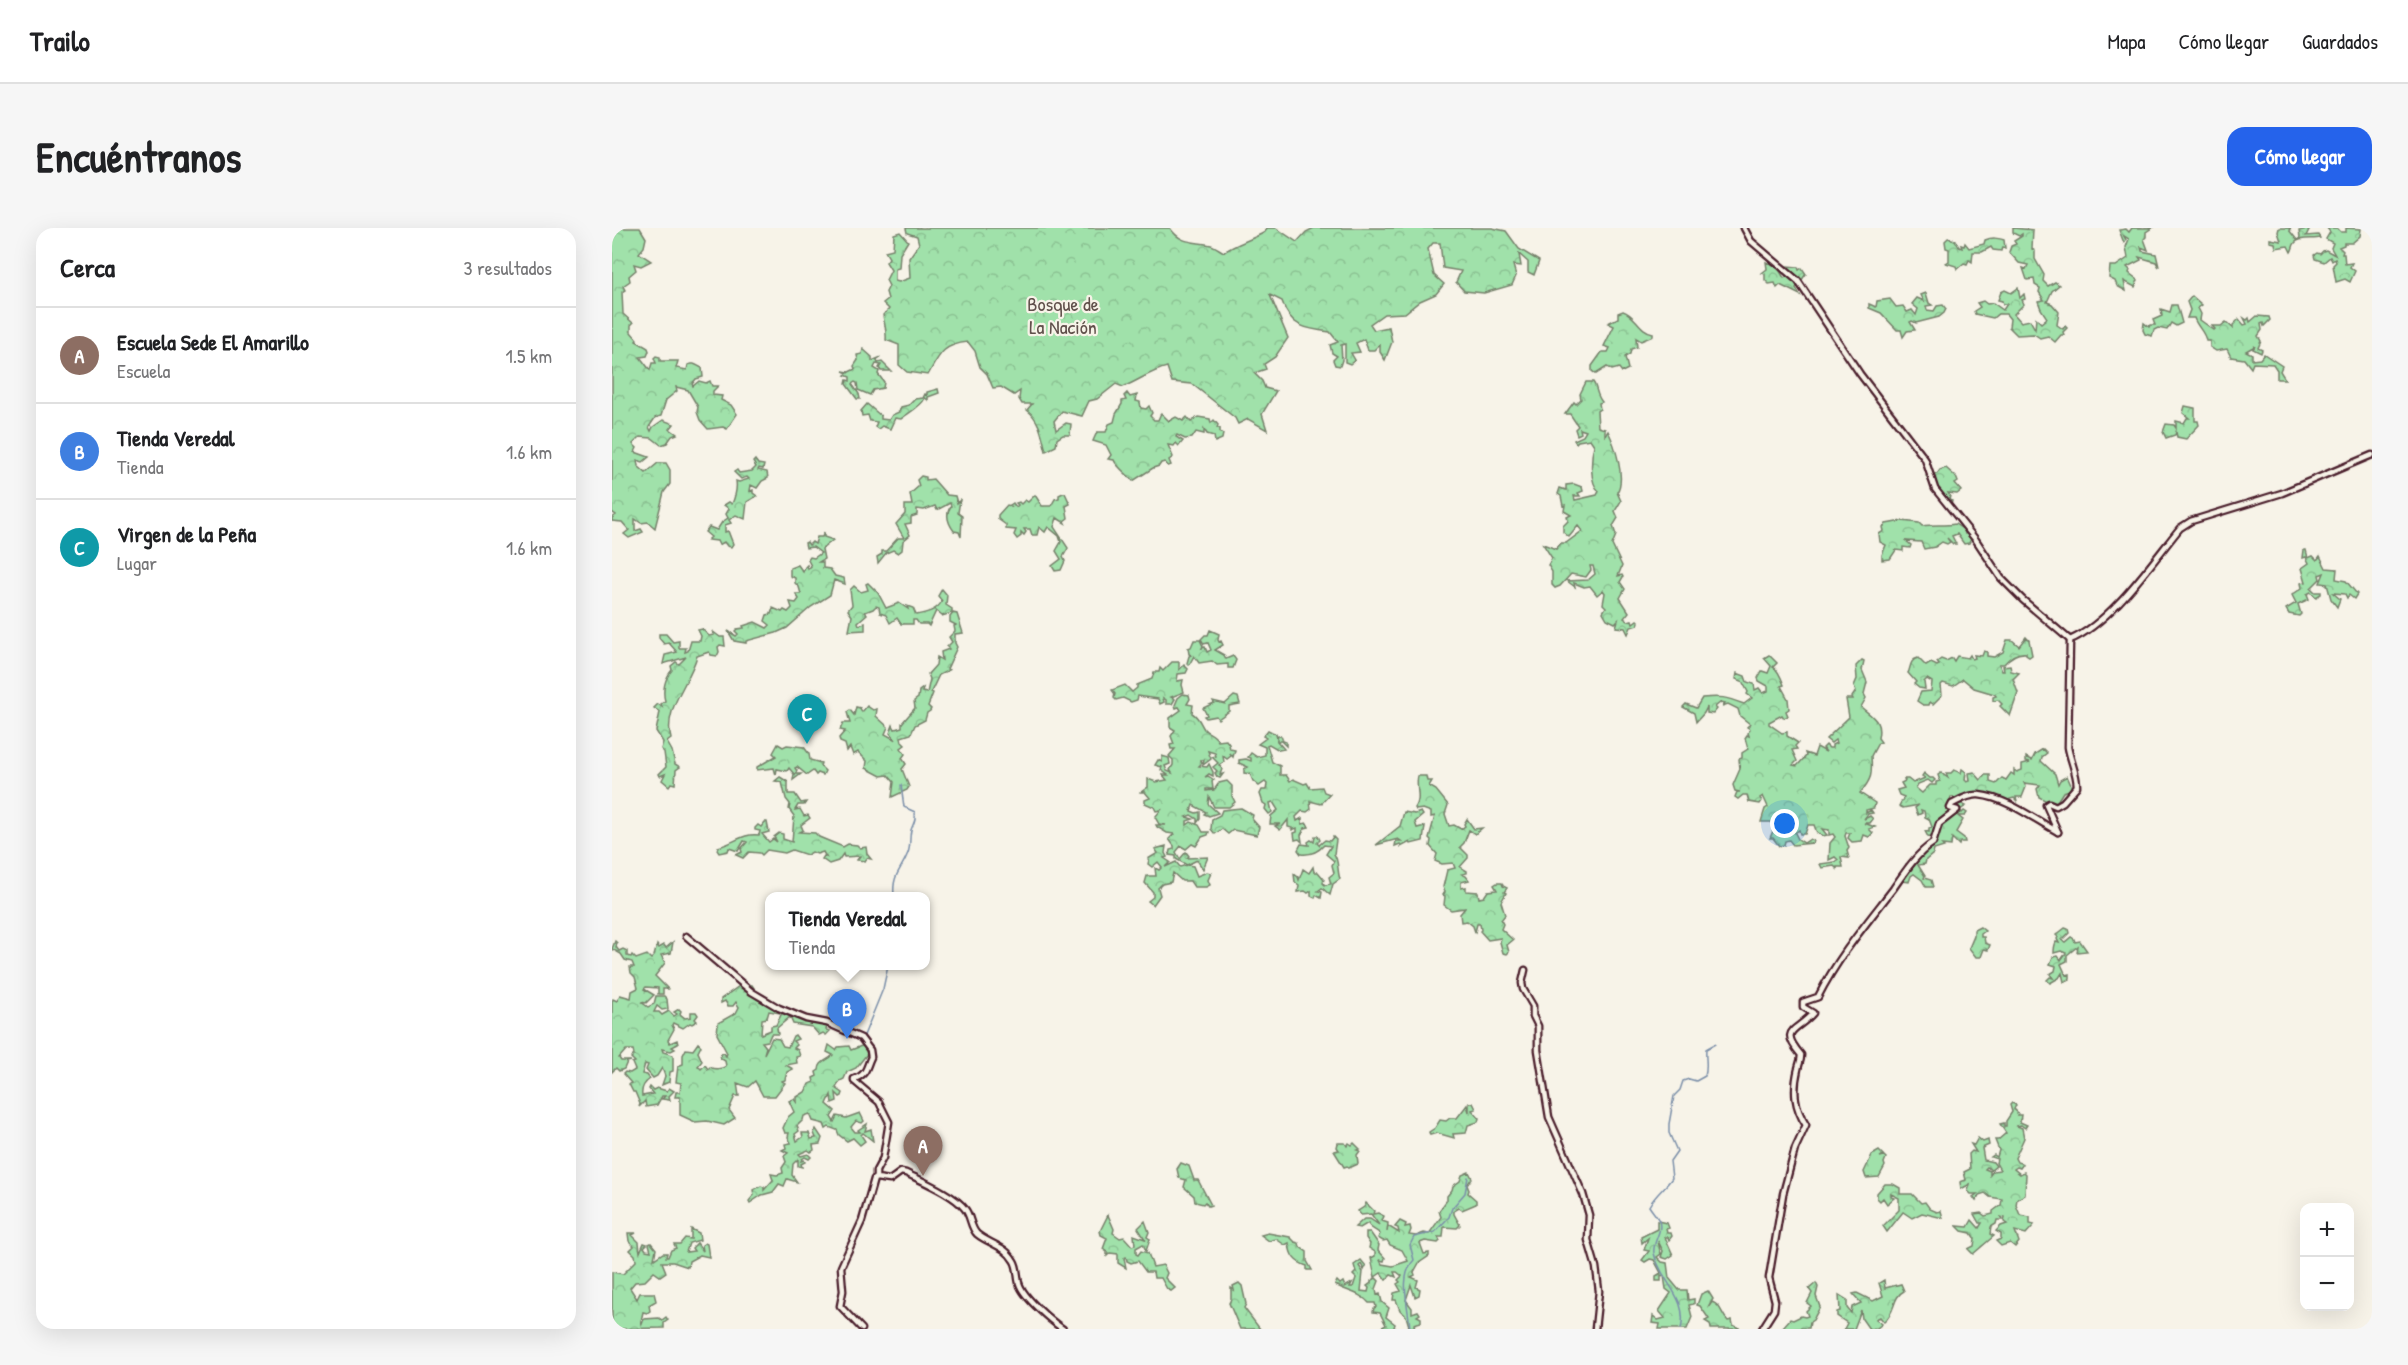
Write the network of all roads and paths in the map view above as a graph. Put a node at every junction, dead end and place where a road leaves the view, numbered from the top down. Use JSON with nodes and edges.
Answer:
{"nodes":[{"id":1,"x":1744,"y":228,"type":"edge"},
{"id":2,"x":2372,"y":455,"type":"edge"},
{"id":3,"x":2070,"y":640,"type":"junction"},
{"id":4,"x":686,"y":936,"type":"dead end"},
{"id":5,"x":1525,"y":970,"type":"dead end"},
{"id":6,"x":876,"y":1178,"type":"junction"},
{"id":7,"x":862,"y":1329,"type":"edge"},
{"id":8,"x":1063,"y":1329,"type":"edge"},
{"id":9,"x":1595,"y":1329,"type":"edge"},
{"id":10,"x":1762,"y":1329,"type":"edge"}],
"edges":[{"from":1,"to":3,"type":"street"},
{"from":2,"to":3,"type":"street"},
{"from":3,"to":10,"type":"street"},
{"from":4,"to":6,"type":"street"},
{"from":5,"to":9,"type":"street"},
{"from":6,"to":7,"type":"street"},
{"from":6,"to":8,"type":"street"}]}
